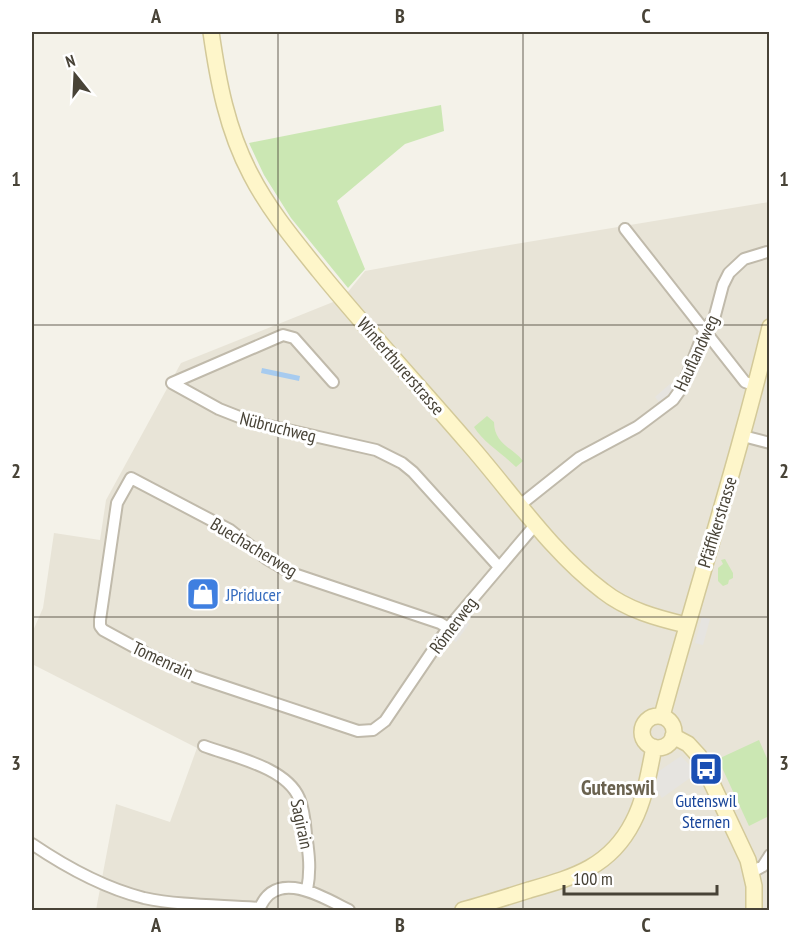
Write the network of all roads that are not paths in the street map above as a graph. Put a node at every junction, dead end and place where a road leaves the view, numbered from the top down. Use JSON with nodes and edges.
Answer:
{"nodes":[{"id":1,"x":211,"y":32,"type":"edge"},
{"id":2,"x":625,"y":229,"type":"dead end"},
{"id":3,"x":767,"y":252,"type":"dead end"},
{"id":4,"x":770,"y":327,"type":"edge"},
{"id":5,"x":705,"y":329,"type":"junction"},
{"id":6,"x":333,"y":382,"type":"dead end"},
{"id":7,"x":756,"y":386,"type":"junction"},
{"id":8,"x":743,"y":436,"type":"junction"},
{"id":9,"x":770,"y":443,"type":"edge"},
{"id":10,"x":131,"y":478,"type":"joint"},
{"id":11,"x":520,"y":505,"type":"junction"},
{"id":12,"x":536,"y":524,"type":"junction"},
{"id":13,"x":499,"y":567,"type":"junction"},
{"id":14,"x":686,"y":625,"type":"junction"},
{"id":15,"x":448,"y":628,"type":"junction"},
{"id":16,"x":662,"y":716,"type":"junction"},
{"id":17,"x":375,"y":728,"type":"joint"},
{"id":18,"x":673,"y":736,"type":"junction"},
{"id":19,"x":204,"y":746,"type":"dead end"},
{"id":20,"x":654,"y":747,"type":"junction"},
{"id":21,"x":32,"y":844,"type":"edge"},
{"id":22,"x":770,"y":855,"type":"edge"},
{"id":23,"x":752,"y":872,"type":"junction"},
{"id":24,"x":307,"y":890,"type":"junction"},
{"id":25,"x":260,"y":909,"type":"edge"},
{"id":26,"x":349,"y":910,"type":"edge"},
{"id":27,"x":463,"y":910,"type":"edge"},
{"id":28,"x":754,"y":910,"type":"edge"}],
"edges":[{"from":1,"to":11,"type":"main road","name":"Winterthurerstrasse"},
{"from":2,"to":5,"type":"street"},
{"from":3,"to":5,"type":"street","name":"Hauflandweg"},
{"from":4,"to":7,"type":"main road","name":"Pfäffikerstrasse"},
{"from":5,"to":7,"type":"street"},
{"from":5,"to":11,"type":"street","name":"Hauflandweg"},
{"from":6,"to":13,"type":"street","name":"Nübruchweg"},
{"from":7,"to":8,"type":"main road","name":"Pfäffikerstrasse"},
{"from":8,"to":9,"type":"street"},
{"from":8,"to":14,"type":"main road","name":"Pfäffikerstrasse"},
{"from":10,"to":15,"type":"street","name":"Buechacherweg"},
{"from":10,"to":17,"type":"street","name":"Tomenrain"},
{"from":11,"to":12,"type":"main road","name":"Winterthurerstrasse"},
{"from":12,"to":13,"type":"street","name":"Römerweg"},
{"from":12,"to":14,"type":"main road","name":"Winterthurerstrasse"},
{"from":13,"to":15,"type":"street","name":"Römerweg"},
{"from":14,"to":16,"type":"main road","name":"Pfäffikerstrasse"},
{"from":15,"to":17,"type":"street","name":"Römerweg"},
{"from":16,"to":18,"type":"main road"},
{"from":16,"to":20,"type":"main road"},
{"from":18,"to":20,"type":"main road"},
{"from":18,"to":23,"type":"main road"},
{"from":19,"to":24,"type":"street","name":"Sagirain"},
{"from":20,"to":27,"type":"main road"},
{"from":21,"to":25,"type":"street"},
{"from":22,"to":23,"type":"street"},
{"from":23,"to":28,"type":"main road"},
{"from":24,"to":25,"type":"street"},
{"from":24,"to":26,"type":"street"}]}
